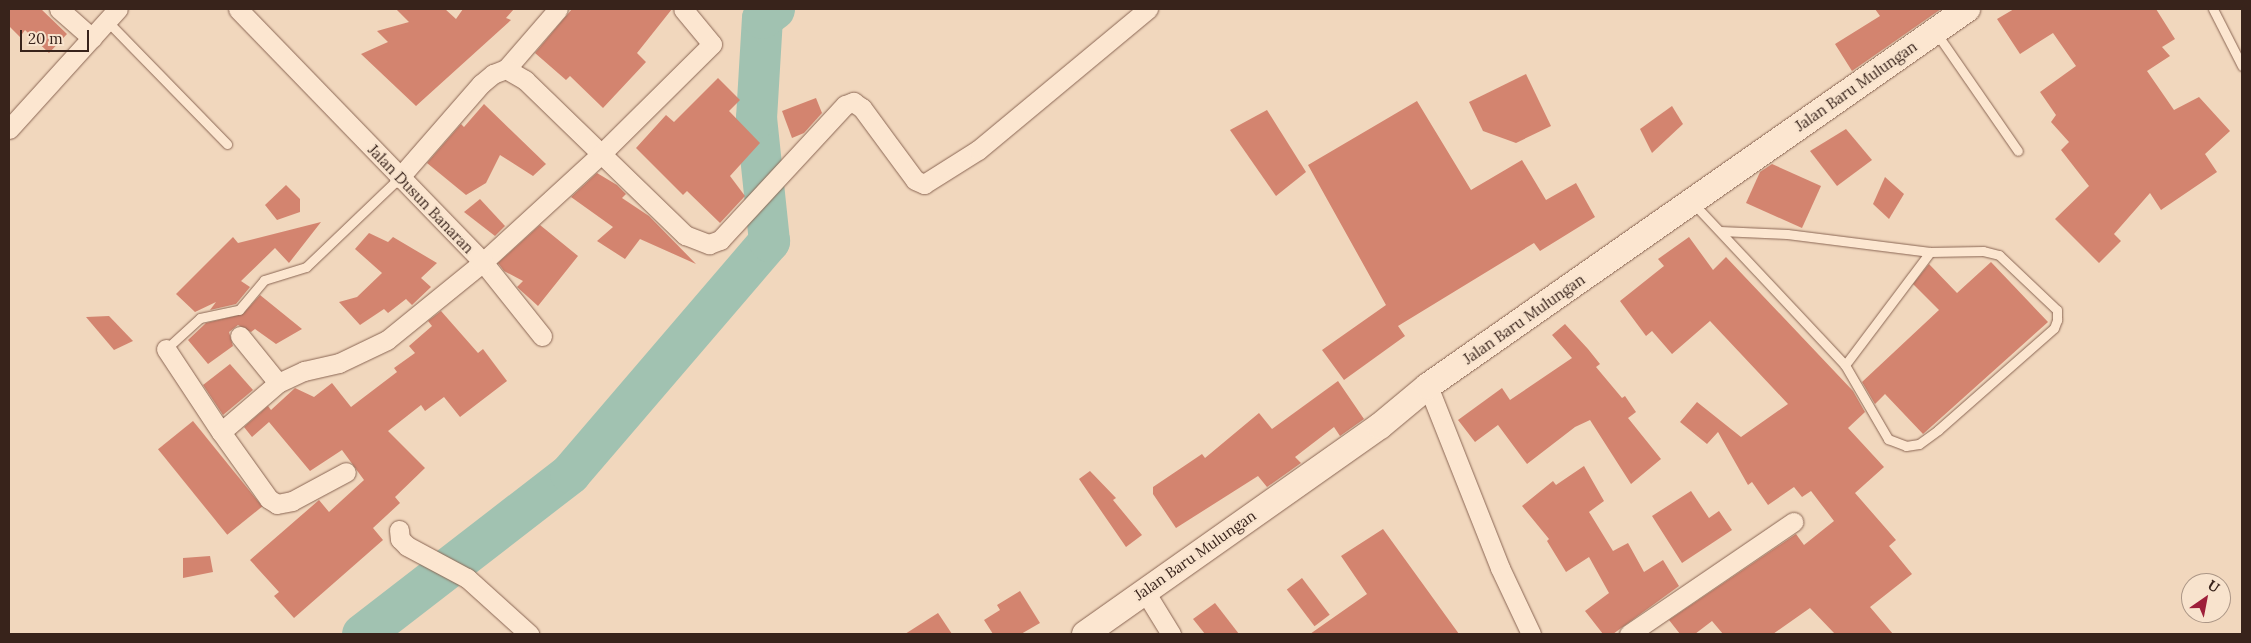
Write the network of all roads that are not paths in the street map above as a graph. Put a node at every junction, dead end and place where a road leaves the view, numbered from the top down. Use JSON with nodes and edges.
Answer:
{"nodes":[{"id":1,"x":59,"y":9,"type":"edge"},
{"id":2,"x":238,"y":9,"type":"edge"},
{"id":3,"x":558,"y":9,"type":"edge"},
{"id":4,"x":683,"y":9,"type":"edge"},
{"id":5,"x":1148,"y":9,"type":"edge"},
{"id":6,"x":1967,"y":9,"type":"edge"},
{"id":7,"x":2213,"y":9,"type":"edge"},
{"id":8,"x":112,"y":15,"type":"edge"},
{"id":9,"x":1935,"y":31,"type":"junction"},
{"id":10,"x":92,"y":38,"type":"junction"},
{"id":11,"x":2242,"y":66,"type":"edge"},
{"id":12,"x":506,"y":69,"type":"junction"},
{"id":13,"x":9,"y":129,"type":"edge"},
{"id":14,"x":227,"y":144,"type":"dead end"},
{"id":15,"x":2018,"y":151,"type":"dead end"},
{"id":16,"x":600,"y":154,"type":"junction"},
{"id":17,"x":400,"y":178,"type":"junction"},
{"id":18,"x":1692,"y":201,"type":"junction"},
{"id":19,"x":1720,"y":231,"type":"junction"},
{"id":20,"x":1930,"y":252,"type":"junction"},
{"id":21,"x":483,"y":262,"type":"junction"},
{"id":22,"x":240,"y":336,"type":"dead end"},
{"id":23,"x":542,"y":336,"type":"dead end"},
{"id":24,"x":166,"y":349,"type":"joint"},
{"id":25,"x":1845,"y":364,"type":"junction"},
{"id":26,"x":278,"y":383,"type":"junction"},
{"id":27,"x":1428,"y":386,"type":"junction"},
{"id":28,"x":221,"y":432,"type":"junction"},
{"id":29,"x":346,"y":472,"type":"dead end"},
{"id":30,"x":1793,"y":522,"type":"dead end"},
{"id":31,"x":399,"y":530,"type":"dead end"},
{"id":32,"x":1144,"y":590,"type":"junction"},
{"id":33,"x":529,"y":634,"type":"edge"},
{"id":34,"x":1085,"y":634,"type":"edge"},
{"id":35,"x":1171,"y":634,"type":"edge"},
{"id":36,"x":1531,"y":634,"type":"edge"},
{"id":37,"x":1630,"y":634,"type":"edge"}],
"edges":[{"from":1,"to":10,"type":"street"},
{"from":2,"to":17,"type":"street","name":"Jalan Dusun Banaran"},
{"from":3,"to":12,"type":"street"},
{"from":4,"to":16,"type":"street"},
{"from":5,"to":16,"type":"street"},
{"from":6,"to":9,"type":"main road","name":"Jalan Baru Mulungan"},
{"from":7,"to":11,"type":"lane"},
{"from":8,"to":10,"type":"street"},
{"from":8,"to":14,"type":"lane"},
{"from":9,"to":15,"type":"lane"},
{"from":9,"to":18,"type":"main road","name":"Jalan Baru Mulungan"},
{"from":10,"to":13,"type":"street"},
{"from":12,"to":16,"type":"street"},
{"from":12,"to":17,"type":"street"},
{"from":16,"to":21,"type":"street"},
{"from":17,"to":21,"type":"street","name":"Jalan Dusun Banaran"},
{"from":17,"to":24,"type":"lane"},
{"from":18,"to":19,"type":"lane"},
{"from":18,"to":27,"type":"main road","name":"Jalan Baru Mulungan"},
{"from":19,"to":20,"type":"lane"},
{"from":19,"to":25,"type":"lane"},
{"from":20,"to":25,"type":"lane"},
{"from":20,"to":25,"type":"lane"},
{"from":21,"to":23,"type":"street"},
{"from":21,"to":26,"type":"street","name":"Jalan Dusun Banaran"},
{"from":22,"to":26,"type":"street"},
{"from":24,"to":28,"type":"street"},
{"from":26,"to":28,"type":"street","name":"Jalan Dusun Banaran"},
{"from":27,"to":32,"type":"main road","name":"Jalan Baru Mulungan"},
{"from":27,"to":36,"type":"street"},
{"from":28,"to":29,"type":"street"},
{"from":30,"to":37,"type":"street"},
{"from":31,"to":33,"type":"street"},
{"from":32,"to":34,"type":"main road","name":"Jalan Baru Mulungan"},
{"from":32,"to":35,"type":"street"}]}
